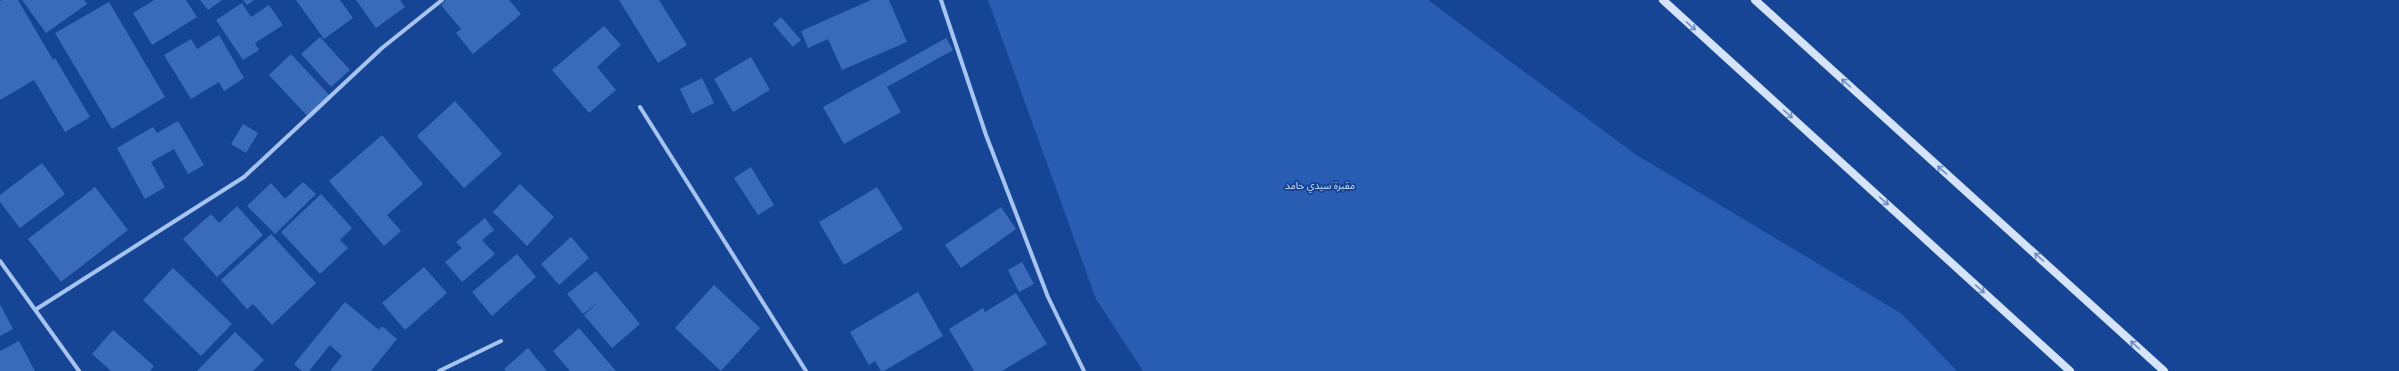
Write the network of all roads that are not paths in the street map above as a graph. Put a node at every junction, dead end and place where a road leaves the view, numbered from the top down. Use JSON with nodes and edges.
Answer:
{"nodes":[{"id":1,"x":442,"y":0,"type":"edge"},
{"id":2,"x":941,"y":0,"type":"edge"},
{"id":3,"x":1663,"y":0,"type":"edge"},
{"id":4,"x":1755,"y":0,"type":"edge"},
{"id":5,"x":640,"y":107,"type":"dead end"},
{"id":6,"x":0,"y":261,"type":"edge"},
{"id":7,"x":35,"y":310,"type":"junction"},
{"id":8,"x":501,"y":341,"type":"dead end"},
{"id":9,"x":79,"y":371,"type":"edge"},
{"id":10,"x":439,"y":371,"type":"edge"},
{"id":11,"x":806,"y":371,"type":"edge"},
{"id":12,"x":1084,"y":371,"type":"edge"},
{"id":13,"x":2070,"y":371,"type":"edge"},
{"id":14,"x":2164,"y":371,"type":"edge"}],
"edges":[{"from":1,"to":7,"type":"street"},
{"from":2,"to":12,"type":"street"},
{"from":3,"to":13,"type":"street","one_way":true},
{"from":14,"to":4,"type":"street","one_way":true},
{"from":5,"to":11,"type":"street"},
{"from":6,"to":7,"type":"street"},
{"from":7,"to":9,"type":"street"},
{"from":8,"to":10,"type":"street"}]}
